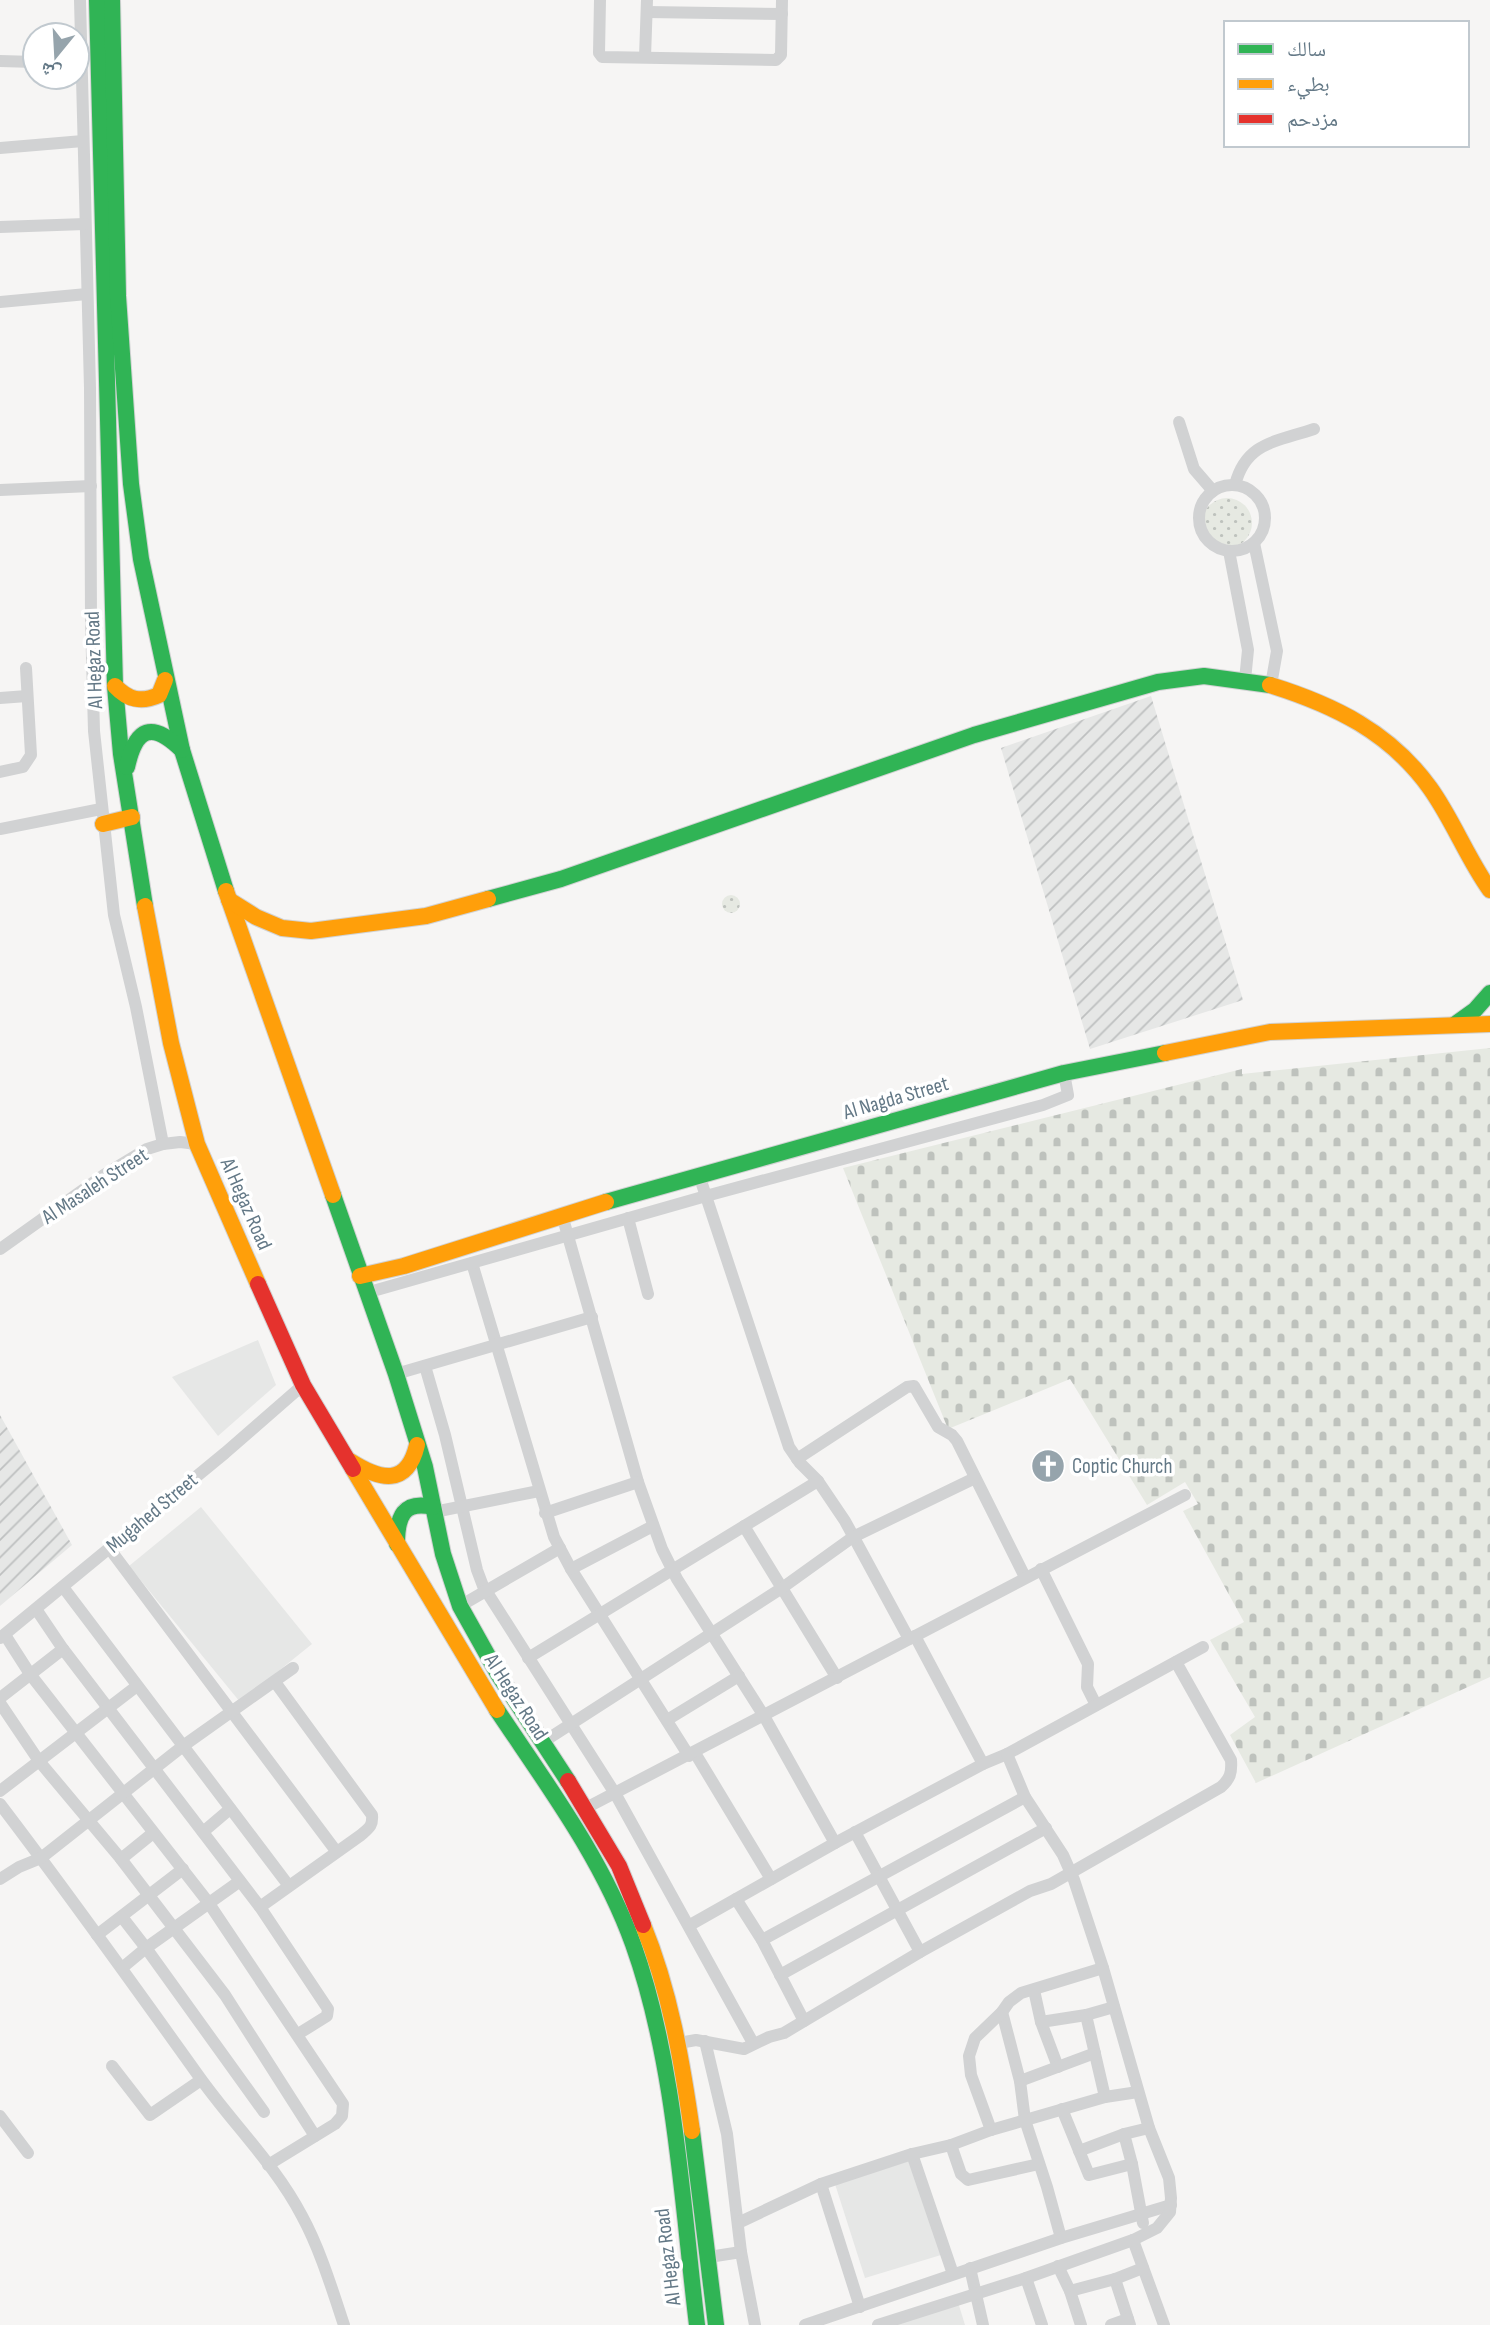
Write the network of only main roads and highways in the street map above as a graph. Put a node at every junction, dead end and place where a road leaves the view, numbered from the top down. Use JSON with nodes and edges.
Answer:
{"nodes":[{"id":1,"x":97,"y":0,"type":"edge"},
{"id":2,"x":112,"y":0,"type":"edge"},
{"id":3,"x":165,"y":680,"type":"junction"},
{"id":4,"x":115,"y":686,"type":"junction"},
{"id":5,"x":182,"y":750,"type":"junction"},
{"id":6,"x":125,"y":780,"type":"junction"},
{"id":7,"x":102,"y":817,"type":"road end"},
{"id":8,"x":132,"y":817,"type":"junction"},
{"id":9,"x":1490,"y":890,"type":"edge"},
{"id":10,"x":229,"y":900,"type":"junction"},
{"id":11,"x":1490,"y":993,"type":"edge"},
{"id":12,"x":1490,"y":1024,"type":"edge"},
{"id":13,"x":1454,"y":1025,"type":"junction"},
{"id":14,"x":360,"y":1276,"type":"junction"},
{"id":15,"x":417,"y":1442,"type":"junction"},
{"id":16,"x":344,"y":1457,"type":"junction"},
{"id":17,"x":434,"y":1510,"type":"junction"},
{"id":18,"x":397,"y":1544,"type":"junction"},
{"id":19,"x":697,"y":2325,"type":"edge"},
{"id":20,"x":716,"y":2325,"type":"edge"}],
"edges":[{"from":1,"to":4,"type":"main road","name":"Al Hegaz Road"},
{"from":2,"to":3,"type":"main road","name":"Al Hegaz Road"},
{"from":3,"to":4,"type":"main road"},
{"from":3,"to":5,"type":"main road","name":"Al Hegaz Road"},
{"from":4,"to":6,"type":"main road","name":"Al Hegaz Road"},
{"from":5,"to":6,"type":"main road"},
{"from":5,"to":10,"type":"main road","name":"Al Hegaz Road"},
{"from":6,"to":8,"type":"main road","name":"Al Hegaz Road"},
{"from":7,"to":8,"type":"main road"},
{"from":8,"to":16,"type":"main road","name":"Al Hegaz Road"},
{"from":9,"to":10,"type":"main road"},
{"from":10,"to":14,"type":"main road","name":"Al Hegaz Road"},
{"from":11,"to":13,"type":"main road"},
{"from":12,"to":13,"type":"main road","name":"Al Nagda Street"},
{"from":13,"to":14,"type":"main road","name":"Al Nagda Street"},
{"from":14,"to":15,"type":"main road","name":"Al Hegaz Road"},
{"from":15,"to":16,"type":"main road"},
{"from":15,"to":17,"type":"main road","name":"Al Hegaz Road"},
{"from":16,"to":18,"type":"main road","name":"Al Hegaz Road"},
{"from":17,"to":18,"type":"main road"},
{"from":17,"to":20,"type":"main road","name":"Al Hegaz Road"},
{"from":18,"to":19,"type":"main road","name":"Al Hegaz Road"}]}
